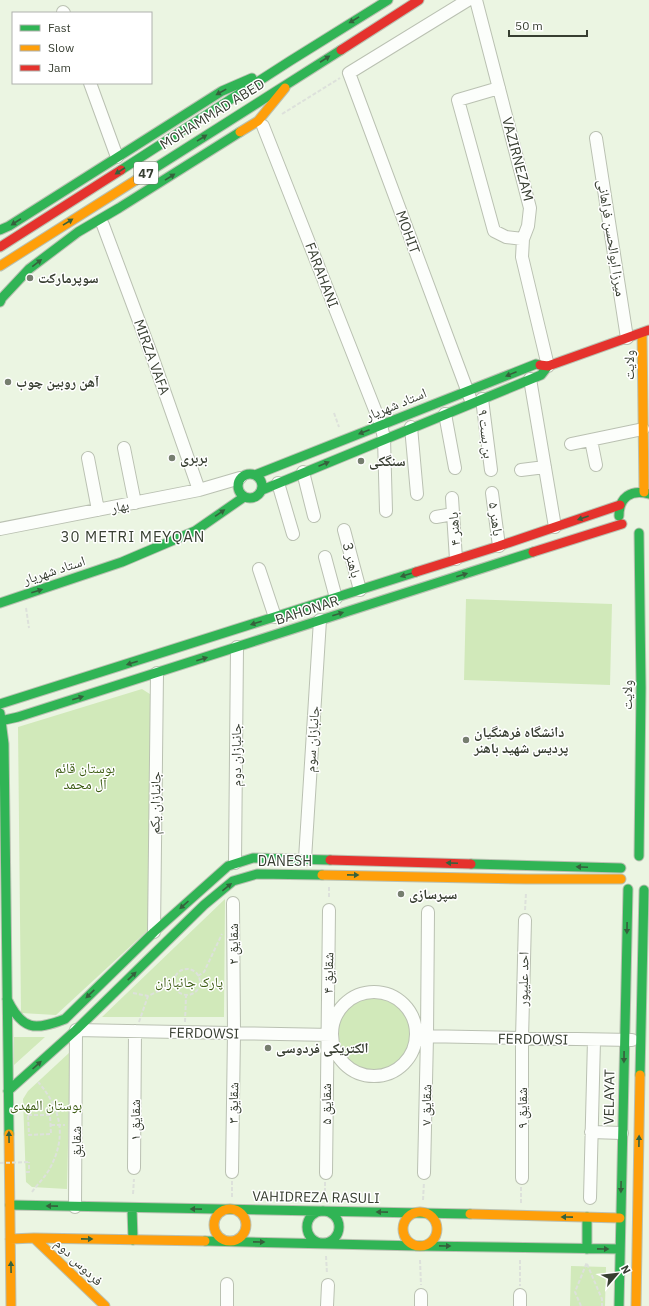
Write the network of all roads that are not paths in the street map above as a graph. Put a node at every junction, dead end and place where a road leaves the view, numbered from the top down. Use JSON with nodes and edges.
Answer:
{"nodes":[{"id":1,"x":388,"y":0,"type":"edge"},
{"id":2,"x":419,"y":0,"type":"edge"},
{"id":3,"x":468,"y":0,"type":"edge"},
{"id":4,"x":476,"y":0,"type":"edge"},
{"id":5,"x":328,"y":36,"type":"junction"},
{"id":6,"x":338,"y":51,"type":"junction"},
{"id":7,"x":282,"y":65,"type":"junction"},
{"id":8,"x":292,"y":80,"type":"junction"},
{"id":9,"x":90,"y":84,"type":"edge"},
{"id":10,"x":499,"y":88,"type":"junction"},
{"id":11,"x":263,"y":126,"type":"road end"},
{"id":12,"x":596,"y":138,"type":"dead end"},
{"id":13,"x":118,"y":157,"type":"junction"},
{"id":14,"x":102,"y":226,"type":"dead end"},
{"id":15,"x":0,"y":230,"type":"edge"},
{"id":16,"x":523,"y":240,"type":"junction"},
{"id":17,"x":0,"y":247,"type":"edge"},
{"id":18,"x":0,"y":266,"type":"edge"},
{"id":19,"x":0,"y":300,"type":"edge"},
{"id":20,"x":646,"y":331,"type":"edge"},
{"id":21,"x":627,"y":338,"type":"junction"},
{"id":22,"x":548,"y":366,"type":"junction"},
{"id":23,"x":530,"y":379,"type":"junction"},
{"id":24,"x":468,"y":391,"type":"junction"},
{"id":25,"x":477,"y":401,"type":"junction"},
{"id":26,"x":445,"y":414,"type":"junction"},
{"id":27,"x":381,"y":425,"type":"junction"},
{"id":28,"x":411,"y":427,"type":"junction"},
{"id":29,"x":643,"y":429,"type":"junction"},
{"id":30,"x":384,"y":438,"type":"junction"},
{"id":31,"x":591,"y":440,"type":"junction"},
{"id":32,"x":571,"y":444,"type":"dead end"},
{"id":33,"x":124,"y":448,"type":"dead end"},
{"id":34,"x":88,"y":458,"type":"dead end"},
{"id":35,"x":596,"y":465,"type":"dead end"},
{"id":36,"x":545,"y":467,"type":"junction"},
{"id":37,"x":455,"y":468,"type":"dead end"},
{"id":38,"x":491,"y":470,"type":"dead end"},
{"id":39,"x":521,"y":470,"type":"dead end"},
{"id":40,"x":303,"y":472,"type":"junction"},
{"id":41,"x":255,"y":475,"type":"junction"},
{"id":42,"x":240,"y":478,"type":"junction"},
{"id":43,"x":278,"y":483,"type":"junction"},
{"id":44,"x":198,"y":490,"type":"junction"},
{"id":45,"x":262,"y":490,"type":"junction"},
{"id":46,"x":492,"y":493,"type":"dead end"},
{"id":47,"x":647,"y":493,"type":"edge"},
{"id":48,"x":417,"y":494,"type":"dead end"},
{"id":49,"x":244,"y":497,"type":"junction"},
{"id":50,"x":452,"y":498,"type":"dead end"},
{"id":51,"x":135,"y":503,"type":"junction"},
{"id":52,"x":620,"y":505,"type":"junction"},
{"id":53,"x":98,"y":510,"type":"junction"},
{"id":54,"x":386,"y":511,"type":"dead end"},
{"id":55,"x":453,"y":514,"type":"junction"},
{"id":56,"x":314,"y":516,"type":"dead end"},
{"id":57,"x":436,"y":517,"type":"dead end"},
{"id":58,"x":555,"y":528,"type":"junction"},
{"id":59,"x":0,"y":529,"type":"edge"},
{"id":60,"x":630,"y":529,"type":"junction"},
{"id":61,"x":344,"y":530,"type":"dead end"},
{"id":62,"x":649,"y":530,"type":"edge"},
{"id":63,"x":293,"y":534,"type":"dead end"},
{"id":64,"x":499,"y":546,"type":"junction"},
{"id":65,"x":325,"y":557,"type":"dead end"},
{"id":66,"x":456,"y":559,"type":"junction"},
{"id":67,"x":260,"y":569,"type":"dead end"},
{"id":68,"x":360,"y":590,"type":"junction"},
{"id":69,"x":336,"y":598,"type":"junction"},
{"id":70,"x":0,"y":603,"type":"edge"},
{"id":71,"x":275,"y":617,"type":"junction"},
{"id":72,"x":320,"y":620,"type":"junction"},
{"id":73,"x":236,"y":648,"type":"junction"},
{"id":74,"x":157,"y":674,"type":"junction"},
{"id":75,"x":645,"y":688,"type":"edge"},
{"id":76,"x":46,"y":690,"type":"junction"},
{"id":77,"x":0,"y":704,"type":"edge"},
{"id":78,"x":51,"y":706,"type":"junction"},
{"id":79,"x":0,"y":718,"type":"edge"},
{"id":80,"x":639,"y":856,"type":"junction"},
{"id":81,"x":305,"y":859,"type":"junction"},
{"id":82,"x":649,"y":861,"type":"edge"},
{"id":83,"x":235,"y":863,"type":"junction"},
{"id":84,"x":621,"y":868,"type":"junction"},
{"id":85,"x":621,"y":879,"type":"junction"},
{"id":86,"x":628,"y":888,"type":"junction"},
{"id":87,"x":647,"y":889,"type":"edge"},
{"id":88,"x":234,"y":903,"type":"dead end"},
{"id":89,"x":329,"y":910,"type":"road end"},
{"id":90,"x":428,"y":912,"type":"road end"},
{"id":91,"x":525,"y":920,"type":"road end"},
{"id":92,"x":154,"y":932,"type":"junction"},
{"id":93,"x":7,"y":999,"type":"junction"},
{"id":94,"x":65,"y":1019,"type":"junction"},
{"id":95,"x":76,"y":1030,"type":"junction"},
{"id":96,"x":135,"y":1031,"type":"junction"},
{"id":97,"x":234,"y":1033,"type":"junction"},
{"id":98,"x":329,"y":1035,"type":"junction"},
{"id":99,"x":422,"y":1036,"type":"junction"},
{"id":100,"x":522,"y":1038,"type":"junction"},
{"id":101,"x":594,"y":1040,"type":"junction"},
{"id":102,"x":624,"y":1040,"type":"junction"},
{"id":103,"x":645,"y":1041,"type":"edge"},
{"id":104,"x":8,"y":1091,"type":"junction"},
{"id":105,"x":591,"y":1132,"type":"junction"},
{"id":106,"x":622,"y":1133,"type":"junction"},
{"id":107,"x":134,"y":1168,"type":"road end"},
{"id":108,"x":232,"y":1172,"type":"road end"},
{"id":109,"x":326,"y":1173,"type":"road end"},
{"id":110,"x":424,"y":1173,"type":"road end"},
{"id":111,"x":522,"y":1178,"type":"road end"},
{"id":112,"x":590,"y":1198,"type":"dead end"},
{"id":113,"x":10,"y":1205,"type":"junction"},
{"id":114,"x":75,"y":1207,"type":"junction"},
{"id":115,"x":132,"y":1208,"type":"junction"},
{"id":116,"x":231,"y":1209,"type":"junction"},
{"id":117,"x":325,"y":1211,"type":"junction"},
{"id":118,"x":423,"y":1213,"type":"junction"},
{"id":119,"x":587,"y":1218,"type":"junction"},
{"id":120,"x":620,"y":1218,"type":"junction"},
{"id":121,"x":638,"y":1218,"type":"junction"},
{"id":122,"x":649,"y":1218,"type":"edge"},
{"id":123,"x":34,"y":1238,"type":"junction"},
{"id":124,"x":10,"y":1239,"type":"junction"},
{"id":125,"x":133,"y":1240,"type":"junction"},
{"id":126,"x":229,"y":1241,"type":"junction"},
{"id":127,"x":324,"y":1243,"type":"junction"},
{"id":128,"x":419,"y":1246,"type":"junction"},
{"id":129,"x":587,"y":1249,"type":"junction"},
{"id":130,"x":620,"y":1249,"type":"junction"},
{"id":131,"x":637,"y":1251,"type":"junction"},
{"id":132,"x":649,"y":1251,"type":"edge"},
{"id":133,"x":227,"y":1284,"type":"dead end"},
{"id":134,"x":328,"y":1285,"type":"road end"},
{"id":135,"x":102,"y":1305,"type":"edge"},
{"id":136,"x":11,"y":1306,"type":"edge"},
{"id":137,"x":227,"y":1306,"type":"edge"},
{"id":138,"x":327,"y":1306,"type":"edge"},
{"id":139,"x":619,"y":1306,"type":"edge"},
{"id":140,"x":636,"y":1306,"type":"edge"}],
"edges":[{"from":1,"to":5,"type":"street","name":"MOHAMMAD ABED","number":"47","one_way":true},
{"from":2,"to":6,"type":"street","name":"MOHAMMAD ABED","number":"47"},
{"from":3,"to":24,"type":"street","name":"MOHIT"},
{"from":4,"to":10,"type":"street","name":"VAZIRNEZAM"},
{"from":5,"to":6,"type":"street"},
{"from":5,"to":7,"type":"street","name":"MOHAMMAD ABED","number":"47"},
{"from":8,"to":6,"type":"street","name":"MOHAMMAD ABED","number":"47","one_way":true},
{"from":7,"to":13,"type":"street","one_way":true},
{"from":7,"to":17,"type":"street","name":"MOHAMMAD ABED","number":"47","one_way":true},
{"from":18,"to":8,"type":"street","name":"MOHAMMAD ABED","number":"47","one_way":true},
{"from":19,"to":8,"type":"street","one_way":true},
{"from":9,"to":13,"type":"street"},
{"from":10,"to":16,"type":"street","name":"VAZIRNEZAM"},
{"from":10,"to":16,"type":"street"},
{"from":11,"to":27,"type":"street","name":"FARAHANI"},
{"from":12,"to":21,"type":"street","name":"میرزا ابوالحسن فراهانی"},
{"from":13,"to":15,"type":"street","one_way":true},
{"from":14,"to":44,"type":"street","name":"MIRZA VAFA"},
{"from":16,"to":22,"type":"street","name":"VAZIRNEZAM"},
{"from":20,"to":21,"type":"street","name":"استاد شهریار"},
{"from":20,"to":29,"type":"street","name":"ولایت"},
{"from":21,"to":22,"type":"street","name":"استاد شهریار"},
{"from":22,"to":23,"type":"street","name":"استاد شهریار"},
{"from":22,"to":24,"type":"street","name":"استاد شهریار","one_way":true},
{"from":23,"to":25,"type":"street","name":"استاد شهریار"},
{"from":23,"to":36,"type":"street"},
{"from":24,"to":25,"type":"street","name":"MOHIT"},
{"from":24,"to":27,"type":"street","name":"استاد شهریار"},
{"from":25,"to":26,"type":"street","name":"استاد شهریار"},
{"from":25,"to":38,"type":"street","name":"بن بست ۹"},
{"from":26,"to":28,"type":"street","name":"استاد شهریار"},
{"from":26,"to":37,"type":"street"},
{"from":27,"to":30,"type":"street","name":"FARAHANI"},
{"from":27,"to":41,"type":"street","name":"استاد شهریار","one_way":true},
{"from":28,"to":30,"type":"street","name":"استاد شهریار"},
{"from":28,"to":48,"type":"street"},
{"from":29,"to":31,"type":"street"},
{"from":29,"to":47,"type":"street","name":"ولایت"},
{"from":40,"to":30,"type":"street","name":"استاد شهریار","one_way":true},
{"from":30,"to":54,"type":"street","name":"FARAHANI"},
{"from":31,"to":32,"type":"street"},
{"from":31,"to":35,"type":"street"},
{"from":33,"to":51,"type":"street"},
{"from":34,"to":53,"type":"street"},
{"from":36,"to":39,"type":"street"},
{"from":36,"to":58,"type":"street"},
{"from":40,"to":43,"type":"street","name":"استاد شهریار"},
{"from":40,"to":56,"type":"street"},
{"from":41,"to":42,"type":"street"},
{"from":41,"to":45,"type":"street"},
{"from":42,"to":44,"type":"street","name":"بهار"},
{"from":42,"to":49,"type":"street"},
{"from":43,"to":45,"type":"street","name":"استاد شهریار"},
{"from":43,"to":63,"type":"street"},
{"from":44,"to":51,"type":"street","name":"بهار"},
{"from":45,"to":49,"type":"street"},
{"from":46,"to":64,"type":"street","name":"باهنر ۵"},
{"from":47,"to":52,"type":"street"},
{"from":70,"to":49,"type":"street","name":"استاد شهریار","one_way":true},
{"from":50,"to":55,"type":"street","name":"باهنر ۴"},
{"from":51,"to":53,"type":"street","name":"بهار"},
{"from":52,"to":58,"type":"street","name":"BAHONAR","one_way":true},
{"from":52,"to":60,"type":"street","name":"ولایت"},
{"from":53,"to":59,"type":"street","name":"بهار"},
{"from":55,"to":57,"type":"street"},
{"from":55,"to":66,"type":"street","name":"باهنر ۴"},
{"from":58,"to":64,"type":"street","name":"BAHONAR"},
{"from":60,"to":62,"type":"street","name":"BAHONAR"},
{"from":72,"to":60,"type":"street","name":"BAHONAR","one_way":true},
{"from":60,"to":75,"type":"street","name":"ولایت"},
{"from":61,"to":68,"type":"street","name":"باهنر 3"},
{"from":64,"to":66,"type":"street","name":"BAHONAR"},
{"from":65,"to":69,"type":"street"},
{"from":66,"to":68,"type":"street","name":"BAHONAR","one_way":true},
{"from":67,"to":71,"type":"street"},
{"from":68,"to":69,"type":"street","name":"BAHONAR"},
{"from":69,"to":71,"type":"street","name":"BAHONAR"},
{"from":71,"to":76,"type":"street","name":"BAHONAR","one_way":true},
{"from":72,"to":73,"type":"street","name":"BAHONAR"},
{"from":72,"to":81,"type":"street","name":"جانبازان سوم"},
{"from":74,"to":73,"type":"street","name":"BAHONAR","one_way":true},
{"from":73,"to":83,"type":"street","name":"جانبازان دوم"},
{"from":78,"to":74,"type":"street","name":"BAHONAR","one_way":true},
{"from":74,"to":92,"type":"street","name":"جانبازان یکم"},
{"from":75,"to":80,"type":"street","name":"ولایت"},
{"from":76,"to":77,"type":"street","name":"BAHONAR"},
{"from":76,"to":78,"type":"street"},
{"from":78,"to":79,"type":"street","name":"BAHONAR"},
{"from":79,"to":93,"type":"street"},
{"from":80,"to":82,"type":"street"},
{"from":80,"to":84,"type":"street"},
{"from":81,"to":83,"type":"street","name":"DANESH"},
{"from":84,"to":81,"type":"street","name":"DANESH","one_way":true},
{"from":83,"to":92,"type":"street","name":"DANESH","one_way":true},
{"from":84,"to":85,"type":"street"},
{"from":85,"to":86,"type":"street"},
{"from":95,"to":85,"type":"street","name":"DANESH","one_way":true},
{"from":86,"to":87,"type":"street"},
{"from":86,"to":102,"type":"street","name":"VELAYAT","one_way":true},
{"from":87,"to":103,"type":"street"},
{"from":88,"to":97,"type":"street","name":"شقایق ۲"},
{"from":89,"to":98,"type":"street","name":"شقایق ۴"},
{"from":90,"to":99,"type":"street"},
{"from":91,"to":100,"type":"street","name":"احد علیپور"},
{"from":92,"to":94,"type":"street","name":"DANESH","one_way":true},
{"from":93,"to":94,"type":"street"},
{"from":93,"to":104,"type":"street"},
{"from":94,"to":95,"type":"street"},
{"from":95,"to":96,"type":"street","name":"FERDOWSI"},
{"from":104,"to":95,"type":"street","name":"DANESH","one_way":true},
{"from":95,"to":114,"type":"street","name":"شقایق"},
{"from":96,"to":97,"type":"street","name":"FERDOWSI"},
{"from":96,"to":107,"type":"street","name":"شقایق ۱"},
{"from":97,"to":98,"type":"street","name":"FERDOWSI"},
{"from":97,"to":108,"type":"street","name":"شقایق ۳"},
{"from":98,"to":99,"type":"street"},
{"from":98,"to":99,"type":"street"},
{"from":98,"to":109,"type":"street","name":"شقایق ۵"},
{"from":99,"to":100,"type":"street","name":"FERDOWSI"},
{"from":99,"to":110,"type":"street","name":"شقایق ۷"},
{"from":100,"to":101,"type":"street","name":"FERDOWSI"},
{"from":100,"to":111,"type":"street","name":"شقایق ۹"},
{"from":101,"to":102,"type":"street","name":"FERDOWSI"},
{"from":101,"to":105,"type":"street"},
{"from":102,"to":103,"type":"street","name":"FERDOWSI"},
{"from":102,"to":106,"type":"street","name":"VELAYAT","one_way":true},
{"from":121,"to":103,"type":"street","one_way":true},
{"from":113,"to":104,"type":"street","one_way":true},
{"from":105,"to":106,"type":"street"},
{"from":105,"to":112,"type":"street"},
{"from":106,"to":120,"type":"street","name":"VELAYAT","one_way":true},
{"from":114,"to":113,"type":"street","name":"VAHIDREZA RASULI","one_way":true},
{"from":113,"to":124,"type":"street"},
{"from":114,"to":115,"type":"street","name":"VAHIDREZA RASULI"},
{"from":116,"to":115,"type":"street","name":"VAHIDREZA RASULI","one_way":true},
{"from":115,"to":125,"type":"street"},
{"from":116,"to":117,"type":"street","name":"VAHIDREZA RASULI"},
{"from":116,"to":126,"type":"street"},
{"from":116,"to":126,"type":"street"},
{"from":118,"to":117,"type":"street","name":"VAHIDREZA RASULI","one_way":true},
{"from":117,"to":127,"type":"street"},
{"from":117,"to":127,"type":"street"},
{"from":119,"to":118,"type":"street","name":"VAHIDREZA RASULI","one_way":true},
{"from":118,"to":128,"type":"street"},
{"from":118,"to":128,"type":"street"},
{"from":119,"to":120,"type":"street","name":"VAHIDREZA RASULI"},
{"from":119,"to":129,"type":"street"},
{"from":120,"to":130,"type":"street","name":"VELAYAT"},
{"from":121,"to":122,"type":"street"},
{"from":121,"to":131,"type":"street"},
{"from":123,"to":124,"type":"street"},
{"from":123,"to":125,"type":"street","one_way":true},
{"from":123,"to":135,"type":"street","name":"فردوس دوم"},
{"from":136,"to":124,"type":"street","one_way":true},
{"from":125,"to":126,"type":"street"},
{"from":126,"to":127,"type":"street","one_way":true},
{"from":127,"to":128,"type":"street"},
{"from":128,"to":129,"type":"street","one_way":true},
{"from":129,"to":130,"type":"street","one_way":true},
{"from":130,"to":139,"type":"street","name":"VELAYAT"},
{"from":131,"to":132,"type":"street"},
{"from":131,"to":140,"type":"street"},
{"from":133,"to":137,"type":"street"},
{"from":134,"to":138,"type":"street"}]}
